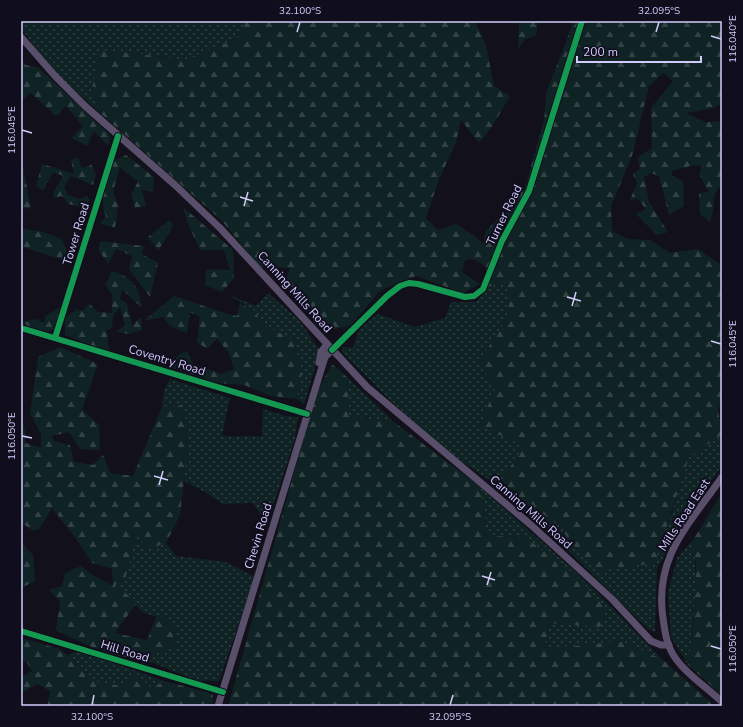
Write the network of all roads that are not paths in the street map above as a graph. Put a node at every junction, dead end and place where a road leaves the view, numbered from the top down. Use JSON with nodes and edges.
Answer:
{"nodes":[{"id":1,"x":582,"y":21,"type":"edge"},
{"id":2,"x":21,"y":37,"type":"edge"},
{"id":3,"x":118,"y":136,"type":"junction"},
{"id":4,"x":21,"y":328,"type":"edge"},
{"id":5,"x":56,"y":338,"type":"junction"},
{"id":6,"x":327,"y":344,"type":"junction"},
{"id":7,"x":332,"y":350,"type":"junction"},
{"id":8,"x":320,"y":373,"type":"junction"},
{"id":9,"x":306,"y":414,"type":"junction"},
{"id":10,"x":722,"y":477,"type":"edge"},
{"id":11,"x":21,"y":631,"type":"edge"},
{"id":12,"x":647,"y":636,"type":"junction"},
{"id":13,"x":666,"y":636,"type":"junction"},
{"id":14,"x":669,"y":645,"type":"junction"},
{"id":15,"x":223,"y":692,"type":"junction"},
{"id":16,"x":722,"y":702,"type":"edge"},
{"id":17,"x":218,"y":706,"type":"edge"}],
"edges":[{"from":1,"to":7,"type":"street","name":"Turner Road"},
{"from":2,"to":3,"type":"main road","name":"Canning Mills Road"},
{"from":3,"to":5,"type":"street","name":"Tower Road"},
{"from":3,"to":6,"type":"main road","name":"Canning Mills Road"},
{"from":4,"to":5,"type":"street","name":"Coventry Road"},
{"from":5,"to":9,"type":"street","name":"Coventry Road"},
{"from":6,"to":7,"type":"main road","name":"Canning Mills Road"},
{"from":6,"to":8,"type":"main road","name":"Chevin Road"},
{"from":7,"to":8,"type":"main road","name":"Chevin Road"},
{"from":7,"to":12,"type":"main road","name":"Canning Mills Road"},
{"from":8,"to":9,"type":"main road","name":"Chevin Road"},
{"from":9,"to":15,"type":"main road","name":"Chevin Road"},
{"from":10,"to":13,"type":"main road","name":"Mills Road East"},
{"from":11,"to":15,"type":"street","name":"Hill Road"},
{"from":12,"to":13,"type":"main road"},
{"from":12,"to":14,"type":"main road","name":"Canning Mills Road"},
{"from":13,"to":14,"type":"main road"},
{"from":14,"to":16,"type":"main road"},
{"from":15,"to":17,"type":"main road","name":"Chevin Road"}]}
